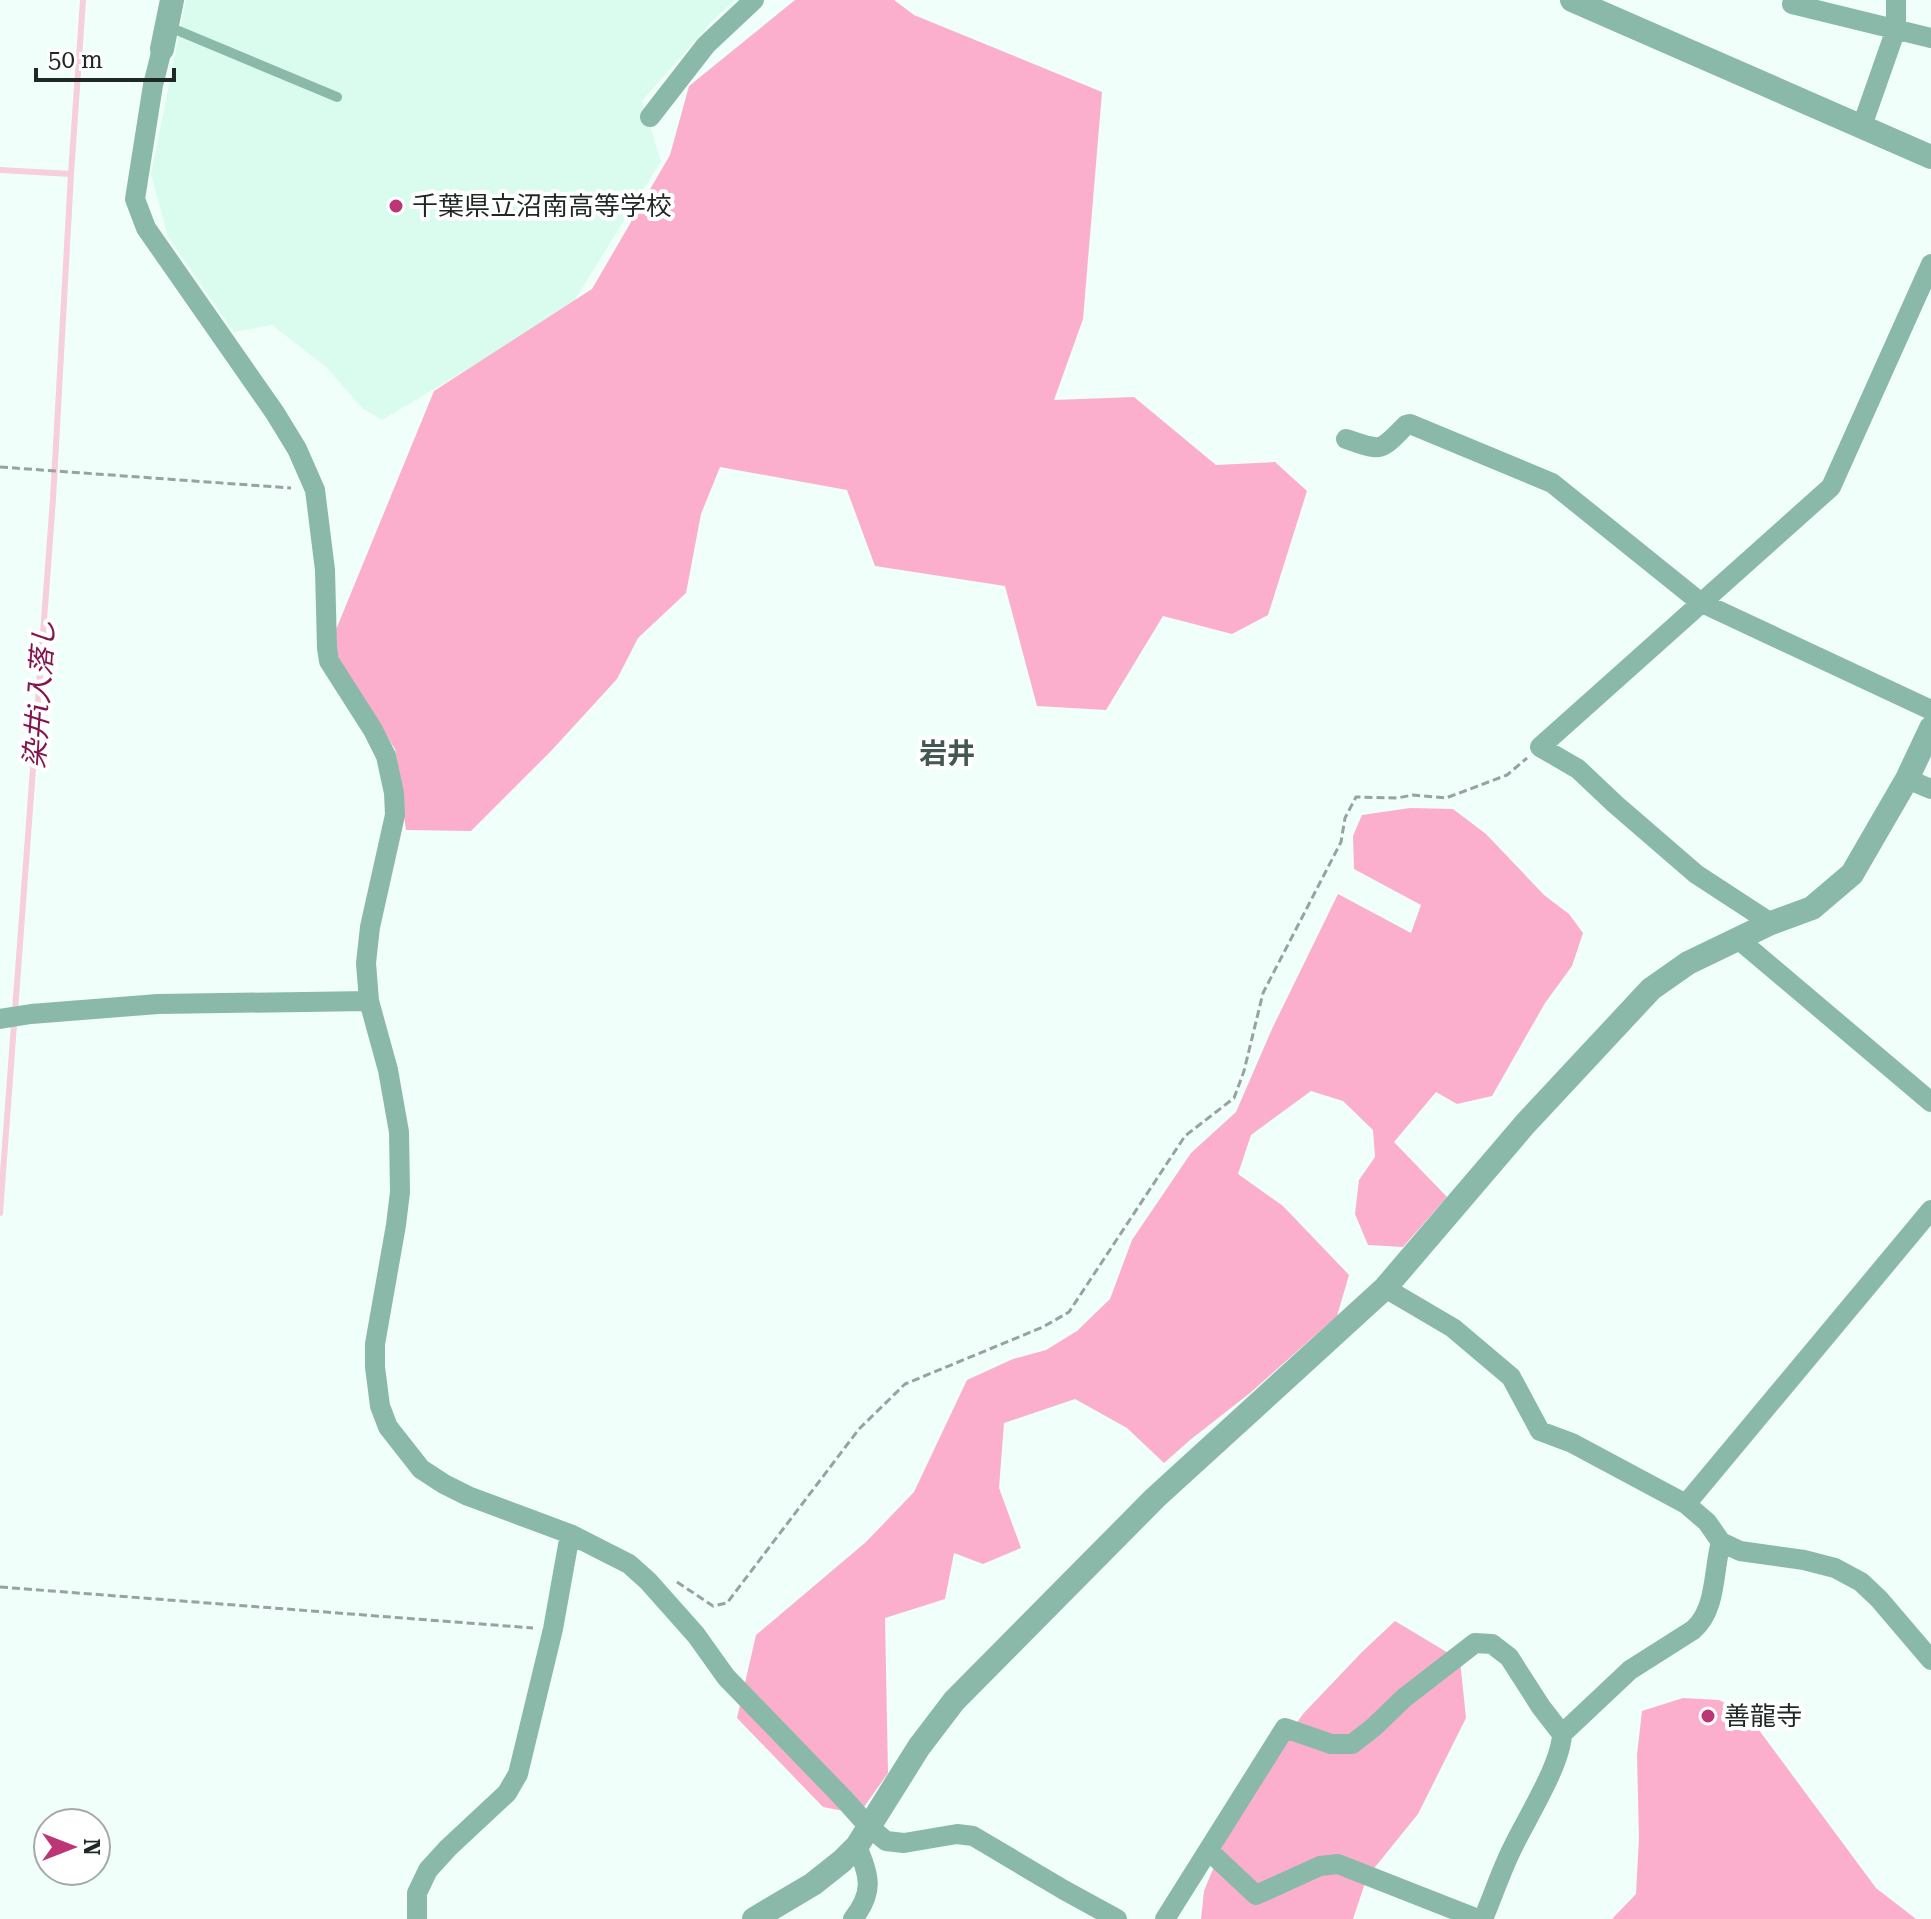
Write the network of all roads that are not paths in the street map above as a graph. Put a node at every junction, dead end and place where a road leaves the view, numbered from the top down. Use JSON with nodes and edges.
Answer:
{"nodes":[{"id":1,"x":172,"y":0,"type":"edge"},
{"id":2,"x":754,"y":0,"type":"edge"},
{"id":3,"x":1572,"y":0,"type":"edge"},
{"id":4,"x":1793,"y":0,"type":"edge"},
{"id":5,"x":1896,"y":0,"type":"edge"},
{"id":6,"x":1896,"y":29,"type":"junction"},
{"id":7,"x":165,"y":38,"type":"junction"},
{"id":8,"x":1931,"y":38,"type":"edge"},
{"id":9,"x":337,"y":97,"type":"dead end"},
{"id":10,"x":650,"y":117,"type":"dead end"},
{"id":11,"x":1862,"y":126,"type":"junction"},
{"id":12,"x":1931,"y":157,"type":"edge"},
{"id":13,"x":1931,"y":264,"type":"edge"},
{"id":14,"x":1346,"y":439,"type":"dead end"},
{"id":15,"x":1700,"y":602,"type":"junction"},
{"id":16,"x":1931,"y":710,"type":"edge"},
{"id":17,"x":1931,"y":728,"type":"edge"},
{"id":18,"x":1907,"y":779,"type":"junction"},
{"id":19,"x":1931,"y":789,"type":"edge"},
{"id":20,"x":1771,"y":923,"type":"junction"},
{"id":21,"x":1737,"y":938,"type":"junction"},
{"id":22,"x":369,"y":1001,"type":"junction"},
{"id":23,"x":0,"y":1019,"type":"edge"},
{"id":24,"x":1931,"y":1102,"type":"edge"},
{"id":25,"x":1931,"y":1210,"type":"edge"},
{"id":26,"x":1385,"y":1288,"type":"junction"},
{"id":27,"x":1686,"y":1504,"type":"junction"},
{"id":28,"x":570,"y":1534,"type":"junction"},
{"id":29,"x":1721,"y":1542,"type":"junction"},
{"id":30,"x":1931,"y":1660,"type":"edge"},
{"id":31,"x":1562,"y":1734,"type":"junction"},
{"id":32,"x":863,"y":1836,"type":"junction"},
{"id":33,"x":1209,"y":1851,"type":"junction"},
{"id":34,"x":417,"y":1919,"type":"edge"},
{"id":35,"x":755,"y":1919,"type":"edge"},
{"id":36,"x":853,"y":1919,"type":"edge"},
{"id":37,"x":1117,"y":1919,"type":"edge"},
{"id":38,"x":1165,"y":1919,"type":"edge"},
{"id":39,"x":1481,"y":1919,"type":"edge"}],
"edges":[{"from":1,"to":7,"type":"street"},
{"from":2,"to":10,"type":"street"},
{"from":3,"to":11,"type":"street"},
{"from":4,"to":6,"type":"street"},
{"from":5,"to":6,"type":"street"},
{"from":6,"to":8,"type":"street"},
{"from":6,"to":11,"type":"street"},
{"from":7,"to":9,"type":"lane"},
{"from":7,"to":22,"type":"street"},
{"from":11,"to":12,"type":"street"},
{"from":13,"to":15,"type":"street"},
{"from":14,"to":15,"type":"street"},
{"from":15,"to":16,"type":"street"},
{"from":15,"to":20,"type":"street"},
{"from":17,"to":18,"type":"street"},
{"from":18,"to":19,"type":"street"},
{"from":18,"to":20,"type":"street"},
{"from":20,"to":21,"type":"street"},
{"from":21,"to":24,"type":"street"},
{"from":21,"to":26,"type":"street"},
{"from":22,"to":23,"type":"street"},
{"from":22,"to":28,"type":"street"},
{"from":25,"to":27,"type":"street"},
{"from":26,"to":27,"type":"street"},
{"from":26,"to":32,"type":"street"},
{"from":27,"to":29,"type":"street"},
{"from":28,"to":32,"type":"street"},
{"from":28,"to":34,"type":"street"},
{"from":29,"to":30,"type":"street"},
{"from":29,"to":31,"type":"street"},
{"from":31,"to":33,"type":"street"},
{"from":31,"to":39,"type":"street"},
{"from":32,"to":35,"type":"street"},
{"from":32,"to":36,"type":"street"},
{"from":32,"to":37,"type":"street"},
{"from":33,"to":38,"type":"street"},
{"from":33,"to":39,"type":"street"}]}
